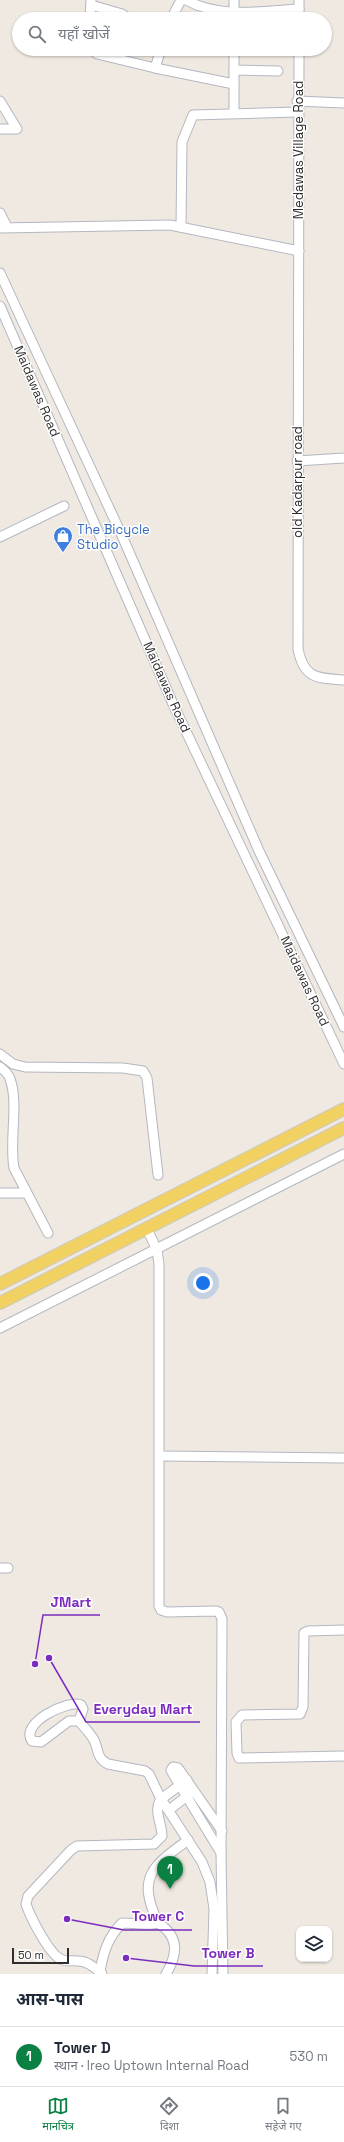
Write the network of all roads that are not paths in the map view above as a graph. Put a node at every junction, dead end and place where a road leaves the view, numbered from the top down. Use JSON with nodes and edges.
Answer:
{"nodes":[{"id":1,"x":181,"y":0,"type":"edge"},
{"id":2,"x":186,"y":0,"type":"edge"},
{"id":3,"x":234,"y":0,"type":"edge"},
{"id":4,"x":91,"y":2,"type":"edge"},
{"id":5,"x":299,"y":4,"type":"edge"},
{"id":6,"x":90,"y":12,"type":"edge"},
{"id":7,"x":117,"y":12,"type":"edge"},
{"id":8,"x":175,"y":12,"type":"edge"},
{"id":9,"x":219,"y":12,"type":"edge"},
{"id":10,"x":234,"y":12,"type":"edge"},
{"id":11,"x":256,"y":12,"type":"edge"},
{"id":12,"x":106,"y":56,"type":"edge"},
{"id":13,"x":121,"y":56,"type":"edge"},
{"id":14,"x":158,"y":56,"type":"edge"},
{"id":15,"x":234,"y":56,"type":"edge"},
{"id":16,"x":299,"y":56,"type":"edge"},
{"id":17,"x":120,"y":59,"type":"junction"},
{"id":18,"x":155,"y":68,"type":"junction"},
{"id":19,"x":234,"y":70,"type":"junction"},
{"id":20,"x":278,"y":71,"type":"dead end"},
{"id":21,"x":234,"y":84,"type":"junction"},
{"id":22,"x":0,"y":101,"type":"edge"},
{"id":23,"x":297,"y":101,"type":"junction"},
{"id":24,"x":344,"y":103,"type":"edge"},
{"id":25,"x":297,"y":112,"type":"junction"},
{"id":26,"x":234,"y":113,"type":"junction"},
{"id":27,"x":0,"y":129,"type":"edge"},
{"id":28,"x":0,"y":213,"type":"edge"},
{"id":29,"x":181,"y":227,"type":"junction"},
{"id":30,"x":4,"y":228,"type":"edge"},
{"id":31,"x":299,"y":251,"type":"junction"},
{"id":32,"x":0,"y":273,"type":"edge"},
{"id":33,"x":0,"y":306,"type":"edge"},
{"id":34,"x":344,"y":458,"type":"edge"},
{"id":35,"x":297,"y":461,"type":"junction"},
{"id":36,"x":64,"y":506,"type":"dead end"},
{"id":37,"x":0,"y":537,"type":"edge"},
{"id":38,"x":344,"y":680,"type":"edge"},
{"id":39,"x":344,"y":1027,"type":"edge"},
{"id":40,"x":0,"y":1054,"type":"edge"},
{"id":41,"x":344,"y":1064,"type":"edge"},
{"id":42,"x":0,"y":1067,"type":"edge"},
{"id":43,"x":344,"y":1110,"type":"edge"},
{"id":44,"x":341,"y":1132,"type":"edge"},
{"id":45,"x":344,"y":1154,"type":"edge"},
{"id":46,"x":158,"y":1176,"type":"dead end"},
{"id":47,"x":0,"y":1192,"type":"edge"},
{"id":48,"x":26,"y":1192,"type":"junction"},
{"id":49,"x":147,"y":1229,"type":"junction"},
{"id":50,"x":48,"y":1233,"type":"dead end"},
{"id":51,"x":157,"y":1250,"type":"junction"},
{"id":52,"x":0,"y":1284,"type":"edge"},
{"id":53,"x":0,"y":1303,"type":"edge"},
{"id":54,"x":0,"y":1328,"type":"edge"},
{"id":55,"x":160,"y":1456,"type":"junction"},
{"id":56,"x":344,"y":1458,"type":"edge"},
{"id":57,"x":344,"y":1630,"type":"edge"},
{"id":58,"x":79,"y":1721,"type":"junction"},
{"id":59,"x":344,"y":1756,"type":"edge"},
{"id":60,"x":190,"y":1793,"type":"junction"},
{"id":61,"x":161,"y":1799,"type":"junction"},
{"id":62,"x":169,"y":1810,"type":"junction"},
{"id":63,"x":222,"y":1831,"type":"junction"},
{"id":64,"x":188,"y":1840,"type":"junction"},
{"id":65,"x":221,"y":1853,"type":"junction"},
{"id":66,"x":158,"y":1923,"type":"junction"},
{"id":67,"x":101,"y":1973,"type":"edge"},
{"id":68,"x":166,"y":1974,"type":"edge"},
{"id":69,"x":212,"y":1974,"type":"edge"},
{"id":70,"x":223,"y":1974,"type":"edge"}],
"edges":[{"from":1,"to":8,"type":"street"},
{"from":2,"to":9,"type":"street"},
{"from":3,"to":10,"type":"street"},
{"from":4,"to":6,"type":"street"},
{"from":4,"to":7,"type":"street"},
{"from":5,"to":11,"type":"street"},
{"from":12,"to":17,"type":"street"},
{"from":13,"to":17,"type":"street"},
{"from":14,"to":18,"type":"street"},
{"from":15,"to":19,"type":"street"},
{"from":16,"to":23,"type":"street","name":"Medawas Village Road"},
{"from":17,"to":18,"type":"street"},
{"from":18,"to":21,"type":"street"},
{"from":19,"to":20,"type":"street"},
{"from":19,"to":21,"type":"street"},
{"from":21,"to":26,"type":"street"},
{"from":22,"to":27,"type":"street"},
{"from":23,"to":24,"type":"street"},
{"from":23,"to":25,"type":"street","name":"Medawas Village Road"},
{"from":25,"to":26,"type":"street"},
{"from":25,"to":31,"type":"street","name":"Medawas Village Road"},
{"from":26,"to":29,"type":"street"},
{"from":28,"to":30,"type":"street"},
{"from":29,"to":30,"type":"street"},
{"from":29,"to":31,"type":"street"},
{"from":31,"to":35,"type":"street","name":"old Kadarpur road"},
{"from":32,"to":39,"type":"street","name":"Maidawas Road"},
{"from":33,"to":41,"type":"street","name":"Maidawas Road"},
{"from":34,"to":35,"type":"street"},
{"from":35,"to":38,"type":"street","name":"old Kadarpur road"},
{"from":36,"to":37,"type":"street"},
{"from":40,"to":46,"type":"street"},
{"from":42,"to":48,"type":"street"},
{"from":43,"to":52,"type":"main road"},
{"from":44,"to":49,"type":"main road"},
{"from":45,"to":51,"type":"street"},
{"from":47,"to":48,"type":"street"},
{"from":48,"to":50,"type":"street"},
{"from":49,"to":51,"type":"street"},
{"from":49,"to":53,"type":"main road"},
{"from":51,"to":54,"type":"street"},
{"from":51,"to":55,"type":"street"},
{"from":55,"to":56,"type":"street"},
{"from":55,"to":63,"type":"street"},
{"from":57,"to":59,"type":"street"},
{"from":58,"to":58,"type":"street"},
{"from":58,"to":61,"type":"street"},
{"from":60,"to":61,"type":"street"},
{"from":60,"to":62,"type":"street"},
{"from":60,"to":63,"type":"street"},
{"from":60,"to":65,"type":"street"},
{"from":61,"to":62,"type":"street"},
{"from":61,"to":67,"type":"street"},
{"from":62,"to":64,"type":"street"},
{"from":63,"to":65,"type":"street"},
{"from":64,"to":66,"type":"street"},
{"from":64,"to":69,"type":"street"},
{"from":65,"to":70,"type":"street"},
{"from":66,"to":67,"type":"street"},
{"from":66,"to":68,"type":"street"}]}
